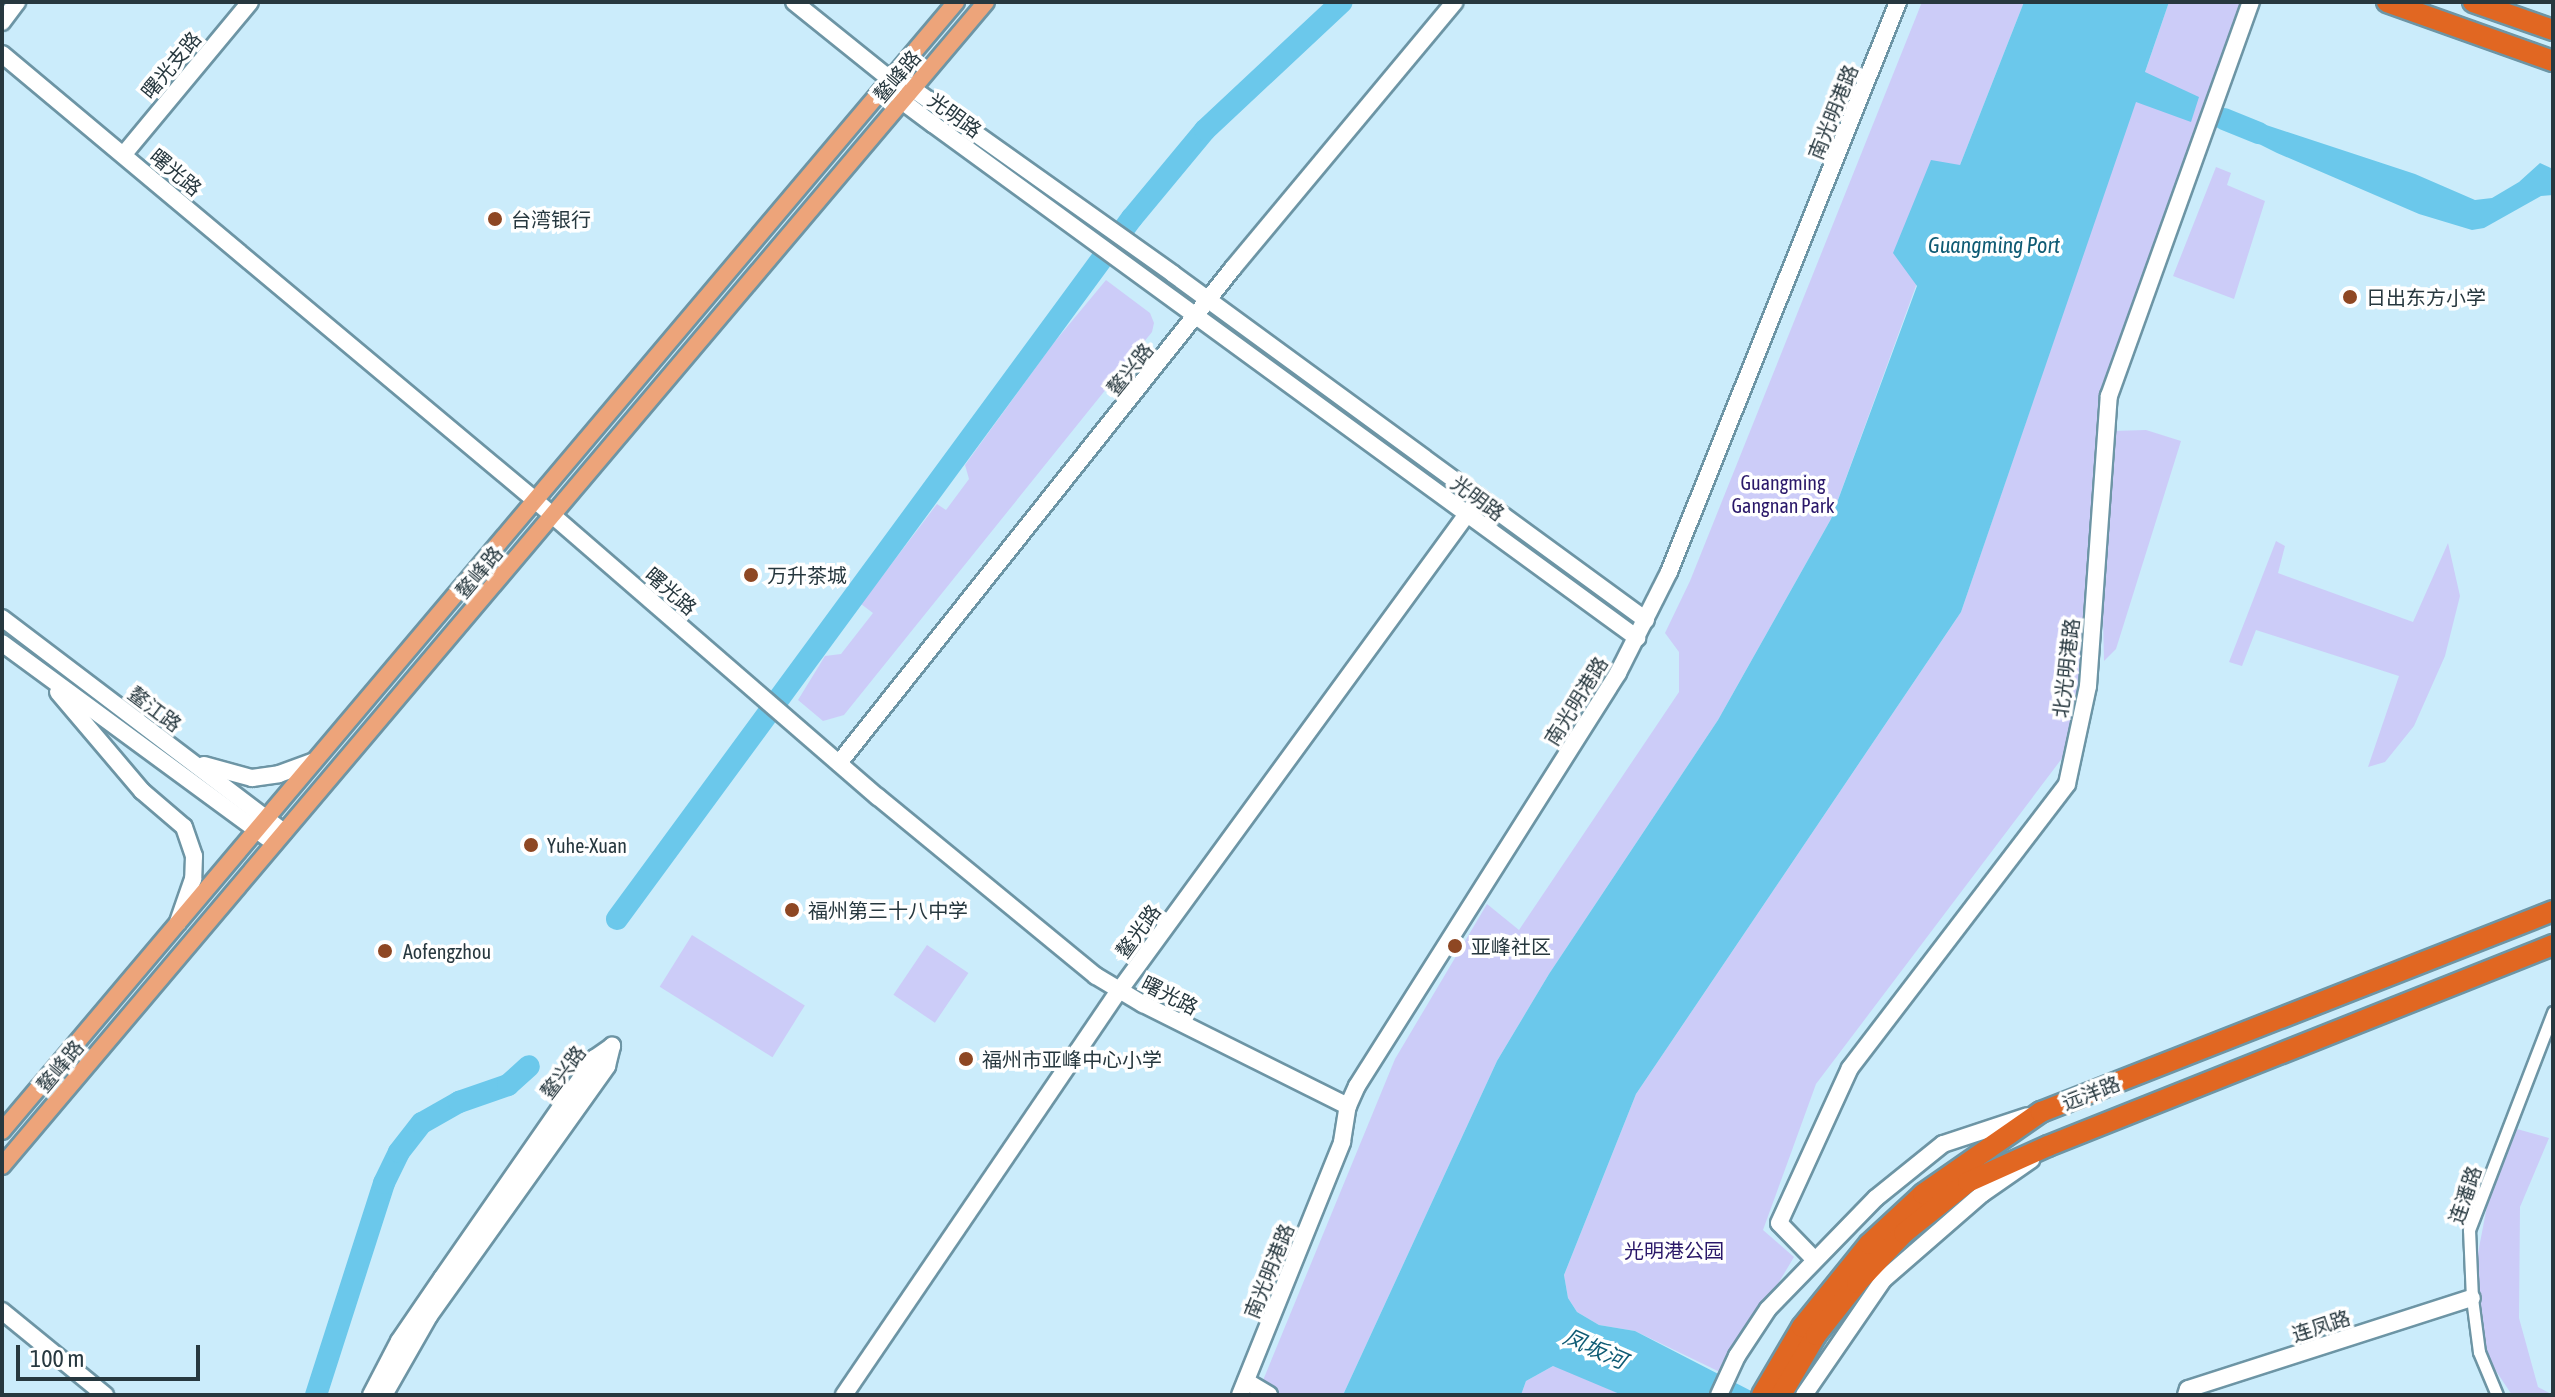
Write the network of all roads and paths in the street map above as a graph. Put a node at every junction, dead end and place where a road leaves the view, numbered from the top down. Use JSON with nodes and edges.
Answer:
{"nodes":[{"id":1,"x":17,"y":2,"type":"edge"},
{"id":2,"x":250,"y":2,"type":"edge"},
{"id":3,"x":794,"y":2,"type":"edge"},
{"id":4,"x":956,"y":2,"type":"edge"},
{"id":5,"x":986,"y":2,"type":"edge"},
{"id":6,"x":1455,"y":2,"type":"edge"},
{"id":7,"x":1898,"y":2,"type":"edge"},
{"id":8,"x":2251,"y":2,"type":"edge"},
{"id":9,"x":2387,"y":2,"type":"edge"},
{"id":10,"x":2473,"y":2,"type":"edge"},
{"id":11,"x":2,"y":22,"type":"edge"},
{"id":12,"x":2553,"y":30,"type":"edge"},
{"id":13,"x":2,"y":54,"type":"edge"},
{"id":14,"x":2553,"y":61,"type":"edge"},
{"id":15,"x":891,"y":80,"type":"junction"},
{"id":16,"x":907,"y":95,"type":"junction"},
{"id":17,"x":124,"y":154,"type":"junction"},
{"id":18,"x":1208,"y":301,"type":"junction"},
{"id":19,"x":1197,"y":315,"type":"junction"},
{"id":20,"x":1478,"y":499,"type":"junction"},
{"id":21,"x":536,"y":501,"type":"junction"},
{"id":22,"x":1466,"y":515,"type":"junction"},
{"id":23,"x":553,"y":516,"type":"junction"},
{"id":24,"x":2,"y":618,"type":"edge"},
{"id":25,"x":1646,"y":620,"type":"junction"},
{"id":26,"x":1637,"y":638,"type":"junction"},
{"id":27,"x":2,"y":643,"type":"edge"},
{"id":28,"x":42,"y":672,"type":"junction"},
{"id":29,"x":192,"y":761,"type":"junction"},
{"id":30,"x":314,"y":761,"type":"junction"},
{"id":31,"x":839,"y":763,"type":"junction"},
{"id":32,"x":260,"y":824,"type":"junction"},
{"id":33,"x":279,"y":838,"type":"junction"},
{"id":34,"x":2553,"y":911,"type":"edge"},
{"id":35,"x":178,"y":922,"type":"junction"},
{"id":36,"x":2553,"y":945,"type":"edge"},
{"id":37,"x":1119,"y":991,"type":"junction"},
{"id":38,"x":2553,"y":1012,"type":"edge"},
{"id":39,"x":1348,"y":1106,"type":"junction"},
{"id":40,"x":2041,"y":1112,"type":"junction"},
{"id":41,"x":2,"y":1131,"type":"edge"},
{"id":42,"x":2048,"y":1146,"type":"junction"},
{"id":43,"x":2,"y":1166,"type":"edge"},
{"id":44,"x":1814,"y":1259,"type":"junction"},
{"id":45,"x":2472,"y":1298,"type":"junction"},
{"id":46,"x":2,"y":1311,"type":"edge"},
{"id":47,"x":1809,"y":1331,"type":"junction"},
{"id":48,"x":1243,"y":1388,"type":"edge"},
{"id":49,"x":105,"y":1395,"type":"edge"},
{"id":50,"x":371,"y":1395,"type":"edge"},
{"id":51,"x":384,"y":1395,"type":"edge"},
{"id":52,"x":844,"y":1395,"type":"edge"},
{"id":53,"x":1269,"y":1395,"type":"edge"},
{"id":54,"x":1719,"y":1395,"type":"edge"},
{"id":55,"x":1762,"y":1395,"type":"edge"},
{"id":56,"x":1781,"y":1395,"type":"edge"},
{"id":57,"x":1804,"y":1395,"type":"edge"},
{"id":58,"x":2186,"y":1395,"type":"edge"},
{"id":59,"x":2497,"y":1395,"type":"edge"}],
"edges":[{"from":1,"to":11,"type":"street"},
{"from":2,"to":17,"type":"street","name":"曙光支路"},
{"from":3,"to":15,"type":"street"},
{"from":4,"to":15,"type":"main road","name":"鳌峰路"},
{"from":5,"to":16,"type":"main road","name":"鳌峰路"},
{"from":6,"to":18,"type":"street","name":"鳌兴路"},
{"from":7,"to":25,"type":"street","name":"南光明港路"},
{"from":8,"to":44,"type":"street","name":"北光明港路"},
{"from":9,"to":14,"type":"highway"},
{"from":10,"to":12,"type":"highway"},
{"from":13,"to":17,"type":"street","name":"曙光路"},
{"from":15,"to":16,"type":"street","name":"光明路"},
{"from":15,"to":21,"type":"main road","name":"鳌峰路"},
{"from":16,"to":18,"type":"street","name":"光明路"},
{"from":16,"to":19,"type":"street","name":"光明路"},
{"from":16,"to":23,"type":"main road","name":"鳌峰路"},
{"from":17,"to":21,"type":"street","name":"曙光路"},
{"from":18,"to":19,"type":"street","name":"鳌兴路"},
{"from":18,"to":20,"type":"street","name":"光明路"},
{"from":19,"to":22,"type":"street","name":"光明路"},
{"from":19,"to":31,"type":"street","name":"鳌兴路"},
{"from":20,"to":22,"type":"street","name":"鳌光路"},
{"from":20,"to":25,"type":"street","name":"光明路"},
{"from":21,"to":23,"type":"street","name":"曙光路"},
{"from":21,"to":30,"type":"main road","name":"鳌峰路"},
{"from":22,"to":26,"type":"street","name":"光明路"},
{"from":22,"to":37,"type":"street","name":"鳌光路"},
{"from":23,"to":31,"type":"street","name":"曙光路"},
{"from":23,"to":33,"type":"main road","name":"鳌峰路"},
{"from":24,"to":29,"type":"street","name":"鳌江路"},
{"from":25,"to":26,"type":"street","name":"南光明港路"},
{"from":26,"to":39,"type":"street","name":"南光明港路"},
{"from":27,"to":28,"type":"street","name":"鳌江路"},
{"from":28,"to":32,"type":"street","name":"鳌江路"},
{"from":28,"to":35,"type":"street"},
{"from":29,"to":30,"type":"street"},
{"from":29,"to":32,"type":"street","name":"鳌江路"},
{"from":30,"to":32,"type":"main road","name":"鳌峰路"},
{"from":31,"to":37,"type":"street","name":"曙光路"},
{"from":32,"to":33,"type":"street","name":"鳌江路"},
{"from":32,"to":35,"type":"main road","name":"鳌峰路"},
{"from":33,"to":43,"type":"main road","name":"鳌峰路"},
{"from":34,"to":40,"type":"highway","name":"远洋路"},
{"from":35,"to":41,"type":"main road","name":"鳌峰路"},
{"from":36,"to":42,"type":"highway","name":"远洋路"},
{"from":37,"to":39,"type":"street","name":"曙光路"},
{"from":37,"to":52,"type":"street","name":"鳌光路"},
{"from":38,"to":45,"type":"street","name":"连潘路"},
{"from":39,"to":48,"type":"street","name":"南光明港路"},
{"from":40,"to":44,"type":"street","name":"远洋路"},
{"from":40,"to":47,"type":"highway"},
{"from":42,"to":47,"type":"highway"},
{"from":42,"to":57,"type":"street","name":"远洋路"},
{"from":44,"to":54,"type":"street","name":"远洋路"},
{"from":45,"to":58,"type":"street","name":"连凤路"},
{"from":45,"to":59,"type":"street","name":"连潘路"},
{"from":46,"to":49,"type":"street"},
{"from":47,"to":55,"type":"highway"},
{"from":47,"to":56,"type":"highway"},
{"from":48,"to":53,"type":"street"},
{"from":50,"to":51,"type":"street","name":"鳌兴路"}]}
